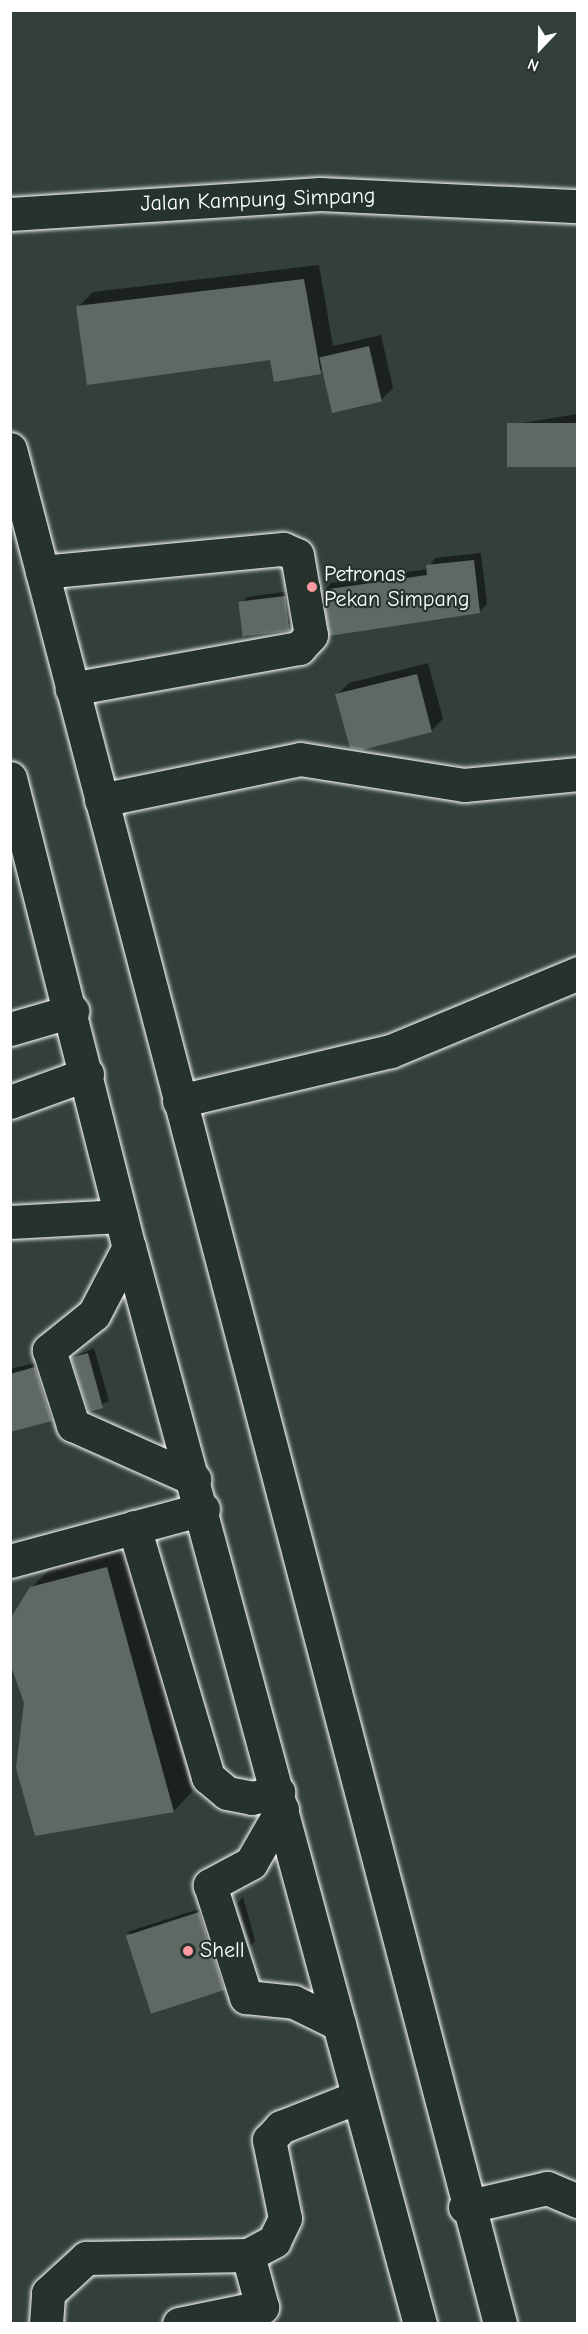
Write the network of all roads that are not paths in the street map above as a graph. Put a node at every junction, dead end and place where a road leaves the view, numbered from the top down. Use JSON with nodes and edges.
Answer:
{"nodes":[{"id":1,"x":578,"y":206,"type":"edge"},
{"id":2,"x":10,"y":213,"type":"edge"},
{"id":3,"x":10,"y":449,"type":"edge"},
{"id":4,"x":42,"y":572,"type":"junction"},
{"id":5,"x":72,"y":689,"type":"junction"},
{"id":6,"x":578,"y":774,"type":"edge"},
{"id":7,"x":10,"y":778,"type":"edge"},
{"id":8,"x":101,"y":800,"type":"junction"},
{"id":9,"x":18,"y":823,"type":"edge"},
{"id":10,"x":578,"y":973,"type":"edge"},
{"id":11,"x":72,"y":1011,"type":"junction"},
{"id":12,"x":10,"y":1029,"type":"edge"},
{"id":13,"x":87,"y":1074,"type":"junction"},
{"id":14,"x":179,"y":1101,"type":"junction"},
{"id":15,"x":10,"y":1102,"type":"edge"},
{"id":16,"x":10,"y":1222,"type":"edge"},
{"id":17,"x":125,"y":1232,"type":"junction"},
{"id":18,"x":199,"y":1494,"type":"junction"},
{"id":19,"x":134,"y":1527,"type":"junction"},
{"id":20,"x":10,"y":1561,"type":"edge"},
{"id":21,"x":280,"y":1801,"type":"junction"},
{"id":22,"x":339,"y":2024,"type":"junction"},
{"id":23,"x":355,"y":2098,"type":"junction"},
{"id":24,"x":578,"y":2201,"type":"edge"},
{"id":25,"x":465,"y":2207,"type":"junction"},
{"id":26,"x":248,"y":2255,"type":"junction"},
{"id":27,"x":46,"y":2324,"type":"edge"},
{"id":28,"x":179,"y":2324,"type":"edge"},
{"id":29,"x":420,"y":2324,"type":"edge"},
{"id":30,"x":500,"y":2324,"type":"edge"}],
"edges":[{"from":1,"to":2,"type":"main road","name":"Jalan Kampung Simpang"},
{"from":3,"to":4,"type":"main road"},
{"from":4,"to":5,"type":"main road"},
{"from":4,"to":5,"type":"main road"},
{"from":5,"to":8,"type":"main road"},
{"from":6,"to":8,"type":"main road"},
{"from":7,"to":9,"type":"main road"},
{"from":8,"to":14,"type":"main road"},
{"from":9,"to":11,"type":"main road"},
{"from":10,"to":14,"type":"main road"},
{"from":11,"to":12,"type":"main road"},
{"from":11,"to":13,"type":"main road"},
{"from":13,"to":15,"type":"main road"},
{"from":13,"to":17,"type":"main road"},
{"from":14,"to":25,"type":"main road"},
{"from":16,"to":17,"type":"main road"},
{"from":17,"to":18,"type":"main road"},
{"from":17,"to":18,"type":"main road"},
{"from":18,"to":19,"type":"main road"},
{"from":18,"to":21,"type":"main road"},
{"from":19,"to":20,"type":"main road"},
{"from":19,"to":21,"type":"main road"},
{"from":21,"to":22,"type":"main road"},
{"from":21,"to":22,"type":"main road"},
{"from":22,"to":23,"type":"main road"},
{"from":23,"to":26,"type":"main road"},
{"from":23,"to":29,"type":"main road"},
{"from":24,"to":25,"type":"main road"},
{"from":25,"to":30,"type":"main road"},
{"from":26,"to":27,"type":"main road"},
{"from":26,"to":28,"type":"main road"}]}
